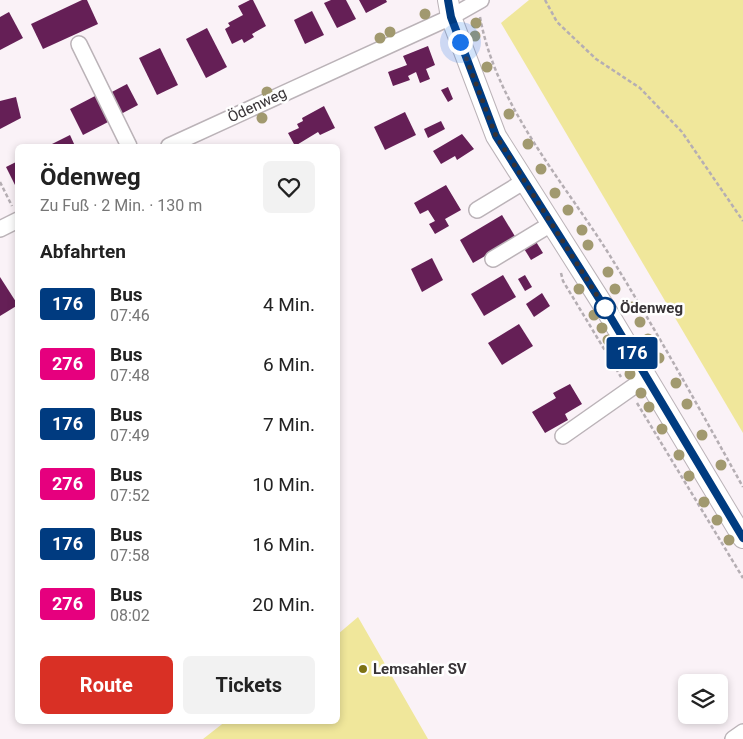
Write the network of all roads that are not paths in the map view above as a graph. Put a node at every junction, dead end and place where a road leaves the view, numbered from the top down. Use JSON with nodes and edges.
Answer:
{"nodes":[{"id":1,"x":479,"y":1,"type":"edge"},
{"id":2,"x":450,"y":8,"type":"edge"},
{"id":3,"x":79,"y":44,"type":"dead end"},
{"id":4,"x":128,"y":144,"type":"edge"},
{"id":5,"x":173,"y":144,"type":"edge"},
{"id":6,"x":524,"y":182,"type":"junction"},
{"id":7,"x":477,"y":210,"type":"dead end"},
{"id":8,"x":15,"y":216,"type":"edge"},
{"id":9,"x":551,"y":224,"type":"junction"},
{"id":10,"x":0,"y":229,"type":"edge"},
{"id":11,"x":493,"y":259,"type":"dead end"},
{"id":12,"x":647,"y":377,"type":"junction"},
{"id":13,"x":563,"y":436,"type":"dead end"},
{"id":14,"x":743,"y":538,"type":"edge"},
{"id":15,"x":743,"y":732,"type":"edge"},
{"id":16,"x":733,"y":739,"type":"edge"}],
"edges":[{"from":1,"to":2,"type":"street","name":"Ödenweg"},
{"from":2,"to":5,"type":"street","name":"Ödenweg"},
{"from":2,"to":6,"type":"main road"},
{"from":3,"to":4,"type":"street"},
{"from":6,"to":7,"type":"street"},
{"from":6,"to":9,"type":"main road"},
{"from":8,"to":10,"type":"street"},
{"from":9,"to":11,"type":"street"},
{"from":9,"to":12,"type":"main road"},
{"from":12,"to":13,"type":"street"},
{"from":12,"to":14,"type":"main road"},
{"from":15,"to":16,"type":"street"}]}
